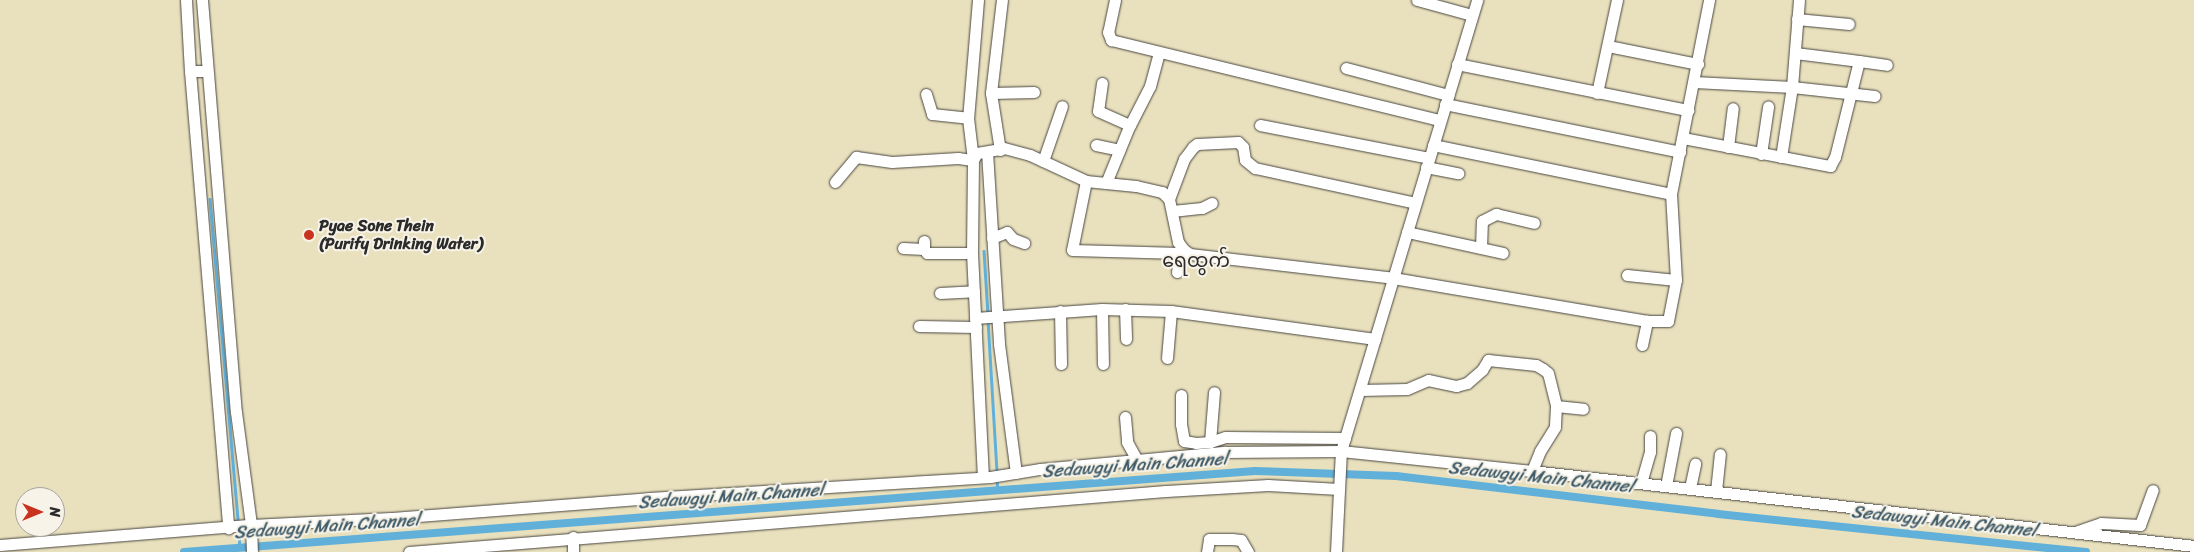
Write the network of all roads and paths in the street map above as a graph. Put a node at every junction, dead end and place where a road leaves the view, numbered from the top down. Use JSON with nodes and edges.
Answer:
{"nodes":[{"id":1,"x":186,"y":0,"type":"edge"},
{"id":2,"x":202,"y":0,"type":"edge"},
{"id":3,"x":978,"y":0,"type":"edge"},
{"id":4,"x":1002,"y":0,"type":"edge"},
{"id":5,"x":1115,"y":0,"type":"edge"},
{"id":6,"x":1417,"y":0,"type":"edge"},
{"id":7,"x":1477,"y":0,"type":"edge"},
{"id":8,"x":1617,"y":0,"type":"edge"},
{"id":9,"x":1709,"y":0,"type":"edge"},
{"id":10,"x":1798,"y":0,"type":"edge"},
{"id":11,"x":1472,"y":15,"type":"junction"},
{"id":12,"x":1797,"y":19,"type":"junction"},
{"id":13,"x":1849,"y":24,"type":"dead end"},
{"id":14,"x":1608,"y":46,"type":"junction"},
{"id":15,"x":1159,"y":53,"type":"junction"},
{"id":16,"x":1795,"y":53,"type":"junction"},
{"id":17,"x":1859,"y":61,"type":"junction"},
{"id":18,"x":1457,"y":64,"type":"junction"},
{"id":19,"x":1698,"y":64,"type":"junction"},
{"id":20,"x":1886,"y":65,"type":"dead end"},
{"id":21,"x":1346,"y":68,"type":"dead end"},
{"id":22,"x":198,"y":71,"type":"junction"},
{"id":23,"x":1102,"y":82,"type":"dead end"},
{"id":24,"x":1694,"y":82,"type":"junction"},
{"id":25,"x":1792,"y":87,"type":"junction"},
{"id":26,"x":1034,"y":92,"type":"dead end"},
{"id":27,"x":992,"y":93,"type":"junction"},
{"id":28,"x":1597,"y":93,"type":"junction"},
{"id":29,"x":926,"y":94,"type":"dead end"},
{"id":30,"x":1852,"y":94,"type":"junction"},
{"id":31,"x":1875,"y":96,"type":"dead end"},
{"id":32,"x":1447,"y":99,"type":"junction"},
{"id":33,"x":1062,"y":106,"type":"dead end"},
{"id":34,"x":1768,"y":107,"type":"dead end"},
{"id":35,"x":1733,"y":108,"type":"dead end"},
{"id":36,"x":1688,"y":110,"type":"junction"},
{"id":37,"x":968,"y":118,"type":"junction"},
{"id":38,"x":1440,"y":120,"type":"junction"},
{"id":39,"x":1130,"y":125,"type":"junction"},
{"id":40,"x":1260,"y":125,"type":"dead end"},
{"id":41,"x":1683,"y":138,"type":"junction"},
{"id":42,"x":1096,"y":144,"type":"dead end"},
{"id":43,"x":1433,"y":145,"type":"junction"},
{"id":44,"x":1728,"y":147,"type":"junction"},
{"id":45,"x":1000,"y":150,"type":"junction"},
{"id":46,"x":1119,"y":150,"type":"junction"},
{"id":47,"x":1680,"y":152,"type":"junction"},
{"id":48,"x":980,"y":154,"type":"junction"},
{"id":49,"x":1760,"y":154,"type":"junction"},
{"id":50,"x":1782,"y":157,"type":"junction"},
{"id":51,"x":1043,"y":161,"type":"junction"},
{"id":52,"x":1427,"y":162,"type":"junction"},
{"id":53,"x":1458,"y":173,"type":"dead end"},
{"id":54,"x":1086,"y":181,"type":"junction"},
{"id":55,"x":835,"y":182,"type":"dead end"},
{"id":56,"x":1106,"y":183,"type":"junction"},
{"id":57,"x":1184,"y":185,"type":"dead end"},
{"id":58,"x":208,"y":190,"type":"junction"},
{"id":59,"x":1671,"y":194,"type":"junction"},
{"id":60,"x":1170,"y":196,"type":"junction"},
{"id":61,"x":1212,"y":203,"type":"dead end"},
{"id":62,"x":1415,"y":203,"type":"junction"},
{"id":63,"x":1172,"y":211,"type":"junction"},
{"id":64,"x":1534,"y":223,"type":"dead end"},
{"id":65,"x":1407,"y":232,"type":"junction"},
{"id":66,"x":992,"y":238,"type":"junction"},
{"id":67,"x":1024,"y":243,"type":"dead end"},
{"id":68,"x":903,"y":248,"type":"dead end"},
{"id":69,"x":1481,"y":248,"type":"junction"},
{"id":70,"x":1182,"y":251,"type":"junction"},
{"id":71,"x":972,"y":253,"type":"junction"},
{"id":72,"x":1504,"y":254,"type":"dead end"},
{"id":73,"x":1177,"y":272,"type":"dead end"},
{"id":74,"x":1627,"y":275,"type":"dead end"},
{"id":75,"x":1393,"y":278,"type":"junction"},
{"id":76,"x":1676,"y":280,"type":"junction"},
{"id":77,"x":974,"y":292,"type":"junction"},
{"id":78,"x":940,"y":293,"type":"dead end"},
{"id":79,"x":1102,"y":308,"type":"junction"},
{"id":80,"x":1124,"y":309,"type":"junction"},
{"id":81,"x":1060,"y":311,"type":"junction"},
{"id":82,"x":1170,"y":311,"type":"junction"},
{"id":83,"x":995,"y":316,"type":"junction"},
{"id":84,"x":977,"y":321,"type":"junction"},
{"id":85,"x":1647,"y":321,"type":"junction"},
{"id":86,"x":919,"y":326,"type":"dead end"},
{"id":87,"x":1126,"y":339,"type":"dead end"},
{"id":88,"x":1375,"y":339,"type":"junction"},
{"id":89,"x":1642,"y":345,"type":"dead end"},
{"id":90,"x":1167,"y":358,"type":"dead end"},
{"id":91,"x":1061,"y":364,"type":"dead end"},
{"id":92,"x":1103,"y":364,"type":"dead end"},
{"id":93,"x":1360,"y":390,"type":"junction"},
{"id":94,"x":1214,"y":392,"type":"dead end"},
{"id":95,"x":1181,"y":395,"type":"dead end"},
{"id":96,"x":1556,"y":406,"type":"junction"},
{"id":97,"x":1583,"y":408,"type":"dead end"},
{"id":98,"x":1125,"y":417,"type":"dead end"},
{"id":99,"x":1676,"y":433,"type":"dead end"},
{"id":100,"x":1650,"y":436,"type":"dead end"},
{"id":101,"x":1225,"y":438,"type":"junction"},
{"id":102,"x":1345,"y":438,"type":"junction"},
{"id":103,"x":1210,"y":442,"type":"junction"},
{"id":104,"x":1226,"y":452,"type":"junction"},
{"id":105,"x":1720,"y":454,"type":"dead end"},
{"id":106,"x":1340,"y":455,"type":"junction"},
{"id":107,"x":1137,"y":460,"type":"junction"},
{"id":108,"x":1696,"y":464,"type":"dead end"},
{"id":109,"x":1532,"y":470,"type":"junction"},
{"id":110,"x":1010,"y":474,"type":"junction"},
{"id":111,"x":987,"y":477,"type":"junction"},
{"id":112,"x":1640,"y":483,"type":"junction"},
{"id":113,"x":1666,"y":486,"type":"junction"},
{"id":114,"x":1339,"y":487,"type":"junction"},
{"id":115,"x":1690,"y":488,"type":"junction"},
{"id":116,"x":2153,"y":490,"type":"dead end"},
{"id":117,"x":1716,"y":491,"type":"junction"},
{"id":118,"x":228,"y":528,"type":"junction"},
{"id":119,"x":251,"y":529,"type":"junction"},
{"id":120,"x":2075,"y":532,"type":"junction"},
{"id":121,"x":573,"y":537,"type":"junction"},
{"id":122,"x":0,"y":545,"type":"edge"},
{"id":123,"x":2194,"y":546,"type":"edge"},
{"id":124,"x":252,"y":552,"type":"edge"},
{"id":125,"x":409,"y":552,"type":"edge"},
{"id":126,"x":573,"y":552,"type":"edge"},
{"id":127,"x":1208,"y":552,"type":"edge"},
{"id":128,"x":1248,"y":552,"type":"edge"},
{"id":129,"x":1336,"y":552,"type":"edge"}],
"edges":[{"from":1,"to":22,"type":"street"},
{"from":2,"to":22,"type":"street"},
{"from":3,"to":37,"type":"street"},
{"from":4,"to":27,"type":"street"},
{"from":5,"to":15,"type":"street"},
{"from":6,"to":11,"type":"street"},
{"from":7,"to":11,"type":"street"},
{"from":8,"to":14,"type":"street"},
{"from":9,"to":19,"type":"street"},
{"from":10,"to":12,"type":"street"},
{"from":11,"to":18,"type":"street"},
{"from":12,"to":13,"type":"street"},
{"from":12,"to":16,"type":"street"},
{"from":14,"to":19,"type":"street"},
{"from":14,"to":28,"type":"street"},
{"from":15,"to":38,"type":"street"},
{"from":15,"to":39,"type":"street"},
{"from":16,"to":17,"type":"street"},
{"from":16,"to":25,"type":"street"},
{"from":17,"to":20,"type":"street"},
{"from":17,"to":30,"type":"street"},
{"from":18,"to":28,"type":"street"},
{"from":18,"to":32,"type":"street"},
{"from":19,"to":24,"type":"street"},
{"from":21,"to":32,"type":"street"},
{"from":22,"to":58,"type":"street"},
{"from":22,"to":58,"type":"street"},
{"from":23,"to":39,"type":"street"},
{"from":24,"to":25,"type":"street"},
{"from":24,"to":36,"type":"street"},
{"from":25,"to":30,"type":"street"},
{"from":25,"to":50,"type":"street"},
{"from":26,"to":27,"type":"street"},
{"from":27,"to":45,"type":"street"},
{"from":28,"to":36,"type":"street"},
{"from":29,"to":37,"type":"street"},
{"from":30,"to":31,"type":"street"},
{"from":30,"to":50,"type":"street"},
{"from":32,"to":38,"type":"street"},
{"from":32,"to":47,"type":"street"},
{"from":33,"to":51,"type":"street"},
{"from":34,"to":49,"type":"street"},
{"from":35,"to":44,"type":"street"},
{"from":36,"to":41,"type":"street"},
{"from":37,"to":48,"type":"street"},
{"from":38,"to":43,"type":"street"},
{"from":39,"to":46,"type":"street"},
{"from":40,"to":52,"type":"street"},
{"from":41,"to":44,"type":"street"},
{"from":41,"to":47,"type":"street"},
{"from":42,"to":46,"type":"street"},
{"from":43,"to":52,"type":"street"},
{"from":43,"to":59,"type":"street"},
{"from":44,"to":49,"type":"street"},
{"from":45,"to":48,"type":"street"},
{"from":45,"to":51,"type":"street"},
{"from":46,"to":56,"type":"street"},
{"from":47,"to":59,"type":"street"},
{"from":48,"to":55,"type":"street"},
{"from":48,"to":66,"type":"street"},
{"from":48,"to":71,"type":"street"},
{"from":49,"to":50,"type":"street"},
{"from":51,"to":54,"type":"street"},
{"from":52,"to":53,"type":"street"},
{"from":52,"to":62,"type":"street"},
{"from":54,"to":56,"type":"street"},
{"from":54,"to":70,"type":"street"},
{"from":56,"to":60,"type":"street"},
{"from":57,"to":60,"type":"street"},
{"from":58,"to":118,"type":"street"},
{"from":58,"to":119,"type":"street"},
{"from":59,"to":76,"type":"street"},
{"from":60,"to":62,"type":"street"},
{"from":60,"to":63,"type":"street"},
{"from":61,"to":63,"type":"street"},
{"from":62,"to":65,"type":"street"},
{"from":63,"to":70,"type":"street"},
{"from":64,"to":69,"type":"street"},
{"from":65,"to":69,"type":"street"},
{"from":65,"to":75,"type":"street"},
{"from":66,"to":67,"type":"street"},
{"from":66,"to":83,"type":"street"},
{"from":68,"to":71,"type":"street"},
{"from":69,"to":72,"type":"street"},
{"from":70,"to":73,"type":"street"},
{"from":70,"to":75,"type":"street"},
{"from":71,"to":77,"type":"street"},
{"from":74,"to":76,"type":"street"},
{"from":75,"to":85,"type":"street"},
{"from":75,"to":88,"type":"street"},
{"from":76,"to":85,"type":"street"},
{"from":77,"to":78,"type":"street"},
{"from":77,"to":84,"type":"street"},
{"from":79,"to":80,"type":"street"},
{"from":79,"to":81,"type":"street"},
{"from":79,"to":92,"type":"street"},
{"from":80,"to":82,"type":"street"},
{"from":80,"to":87,"type":"street"},
{"from":81,"to":83,"type":"street"},
{"from":81,"to":91,"type":"street"},
{"from":82,"to":88,"type":"street"},
{"from":82,"to":90,"type":"street"},
{"from":83,"to":84,"type":"street"},
{"from":83,"to":110,"type":"street"},
{"from":84,"to":86,"type":"street"},
{"from":84,"to":111,"type":"street"},
{"from":85,"to":89,"type":"street"},
{"from":88,"to":93,"type":"street"},
{"from":93,"to":96,"type":"street"},
{"from":93,"to":102,"type":"street"},
{"from":94,"to":103,"type":"street"},
{"from":95,"to":103,"type":"street"},
{"from":96,"to":97,"type":"street"},
{"from":96,"to":109,"type":"street"},
{"from":98,"to":107,"type":"street"},
{"from":99,"to":113,"type":"street"},
{"from":100,"to":112,"type":"street"},
{"from":101,"to":102,"type":"street"},
{"from":101,"to":103,"type":"street"},
{"from":101,"to":104,"type":"street"},
{"from":102,"to":106,"type":"street"},
{"from":104,"to":106,"type":"street"},
{"from":104,"to":107,"type":"street"},
{"from":105,"to":117,"type":"street"},
{"from":106,"to":109,"type":"street"},
{"from":106,"to":114,"type":"street"},
{"from":107,"to":110,"type":"street"},
{"from":108,"to":115,"type":"street"},
{"from":109,"to":112,"type":"street"},
{"from":110,"to":111,"type":"street"},
{"from":111,"to":119,"type":"street"},
{"from":112,"to":113,"type":"street"},
{"from":113,"to":115,"type":"street"},
{"from":114,"to":121,"type":"street"},
{"from":114,"to":129,"type":"street"},
{"from":115,"to":117,"type":"street"},
{"from":116,"to":120,"type":"street"},
{"from":117,"to":120,"type":"street"},
{"from":118,"to":119,"type":"street"},
{"from":118,"to":122,"type":"street"},
{"from":119,"to":124,"type":"street"},
{"from":120,"to":123,"type":"street"},
{"from":121,"to":125,"type":"street"},
{"from":121,"to":126,"type":"street"},
{"from":127,"to":128,"type":"street"}]}
